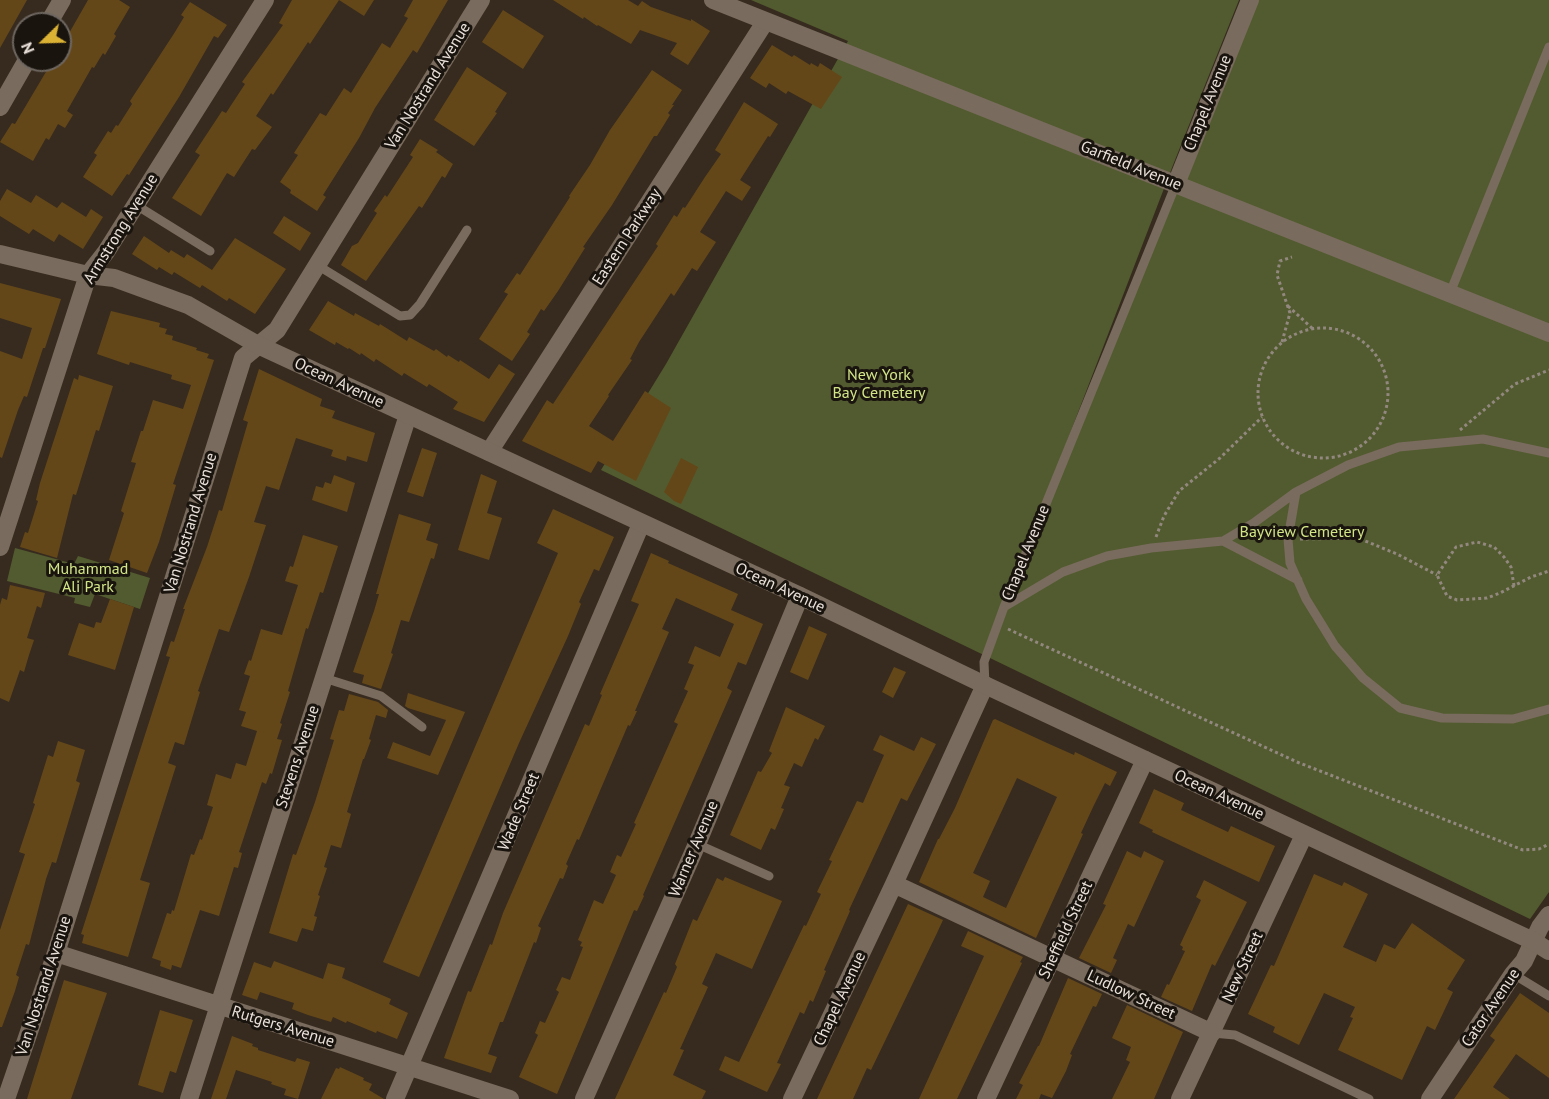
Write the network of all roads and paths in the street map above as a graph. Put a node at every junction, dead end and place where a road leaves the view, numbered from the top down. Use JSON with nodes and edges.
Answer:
{"nodes":[{"id":1,"x":265,"y":0,"type":"edge"},
{"id":2,"x":481,"y":0,"type":"edge"},
{"id":3,"x":713,"y":0,"type":"edge"},
{"id":4,"x":1250,"y":0,"type":"edge"},
{"id":5,"x":765,"y":22,"type":"junction"},
{"id":6,"x":1549,"y":47,"type":"edge"},
{"id":7,"x":20,"y":72,"type":"edge"},
{"id":8,"x":0,"y":107,"type":"edge"},
{"id":9,"x":1176,"y":184,"type":"junction"},
{"id":10,"x":136,"y":205,"type":"junction"},
{"id":11,"x":467,"y":230,"type":"dead end"},
{"id":12,"x":210,"y":251,"type":"dead end"},
{"id":13,"x":0,"y":254,"type":"edge"},
{"id":14,"x":1292,"y":257,"type":"dead end"},
{"id":15,"x":317,"y":265,"type":"junction"},
{"id":16,"x":88,"y":275,"type":"junction"},
{"id":17,"x":1450,"y":293,"type":"junction"},
{"id":18,"x":1287,"y":305,"type":"junction"},
{"id":19,"x":1313,"y":329,"type":"junction"},
{"id":20,"x":1547,"y":329,"type":"edge"},
{"id":21,"x":1282,"y":342,"type":"junction"},
{"id":22,"x":258,"y":345,"type":"junction"},
{"id":23,"x":1549,"y":370,"type":"edge"},
{"id":24,"x":408,"y":415,"type":"junction"},
{"id":25,"x":1262,"y":417,"type":"junction"},
{"id":26,"x":1445,"y":442,"type":"junction"},
{"id":27,"x":489,"y":452,"type":"junction"},
{"id":28,"x":1549,"y":453,"type":"edge"},
{"id":29,"x":1296,"y":492,"type":"junction"},
{"id":30,"x":641,"y":524,"type":"junction"},
{"id":31,"x":1288,"y":539,"type":"junction"},
{"id":32,"x":1223,"y":541,"type":"junction"},
{"id":33,"x":0,"y":547,"type":"edge"},
{"id":34,"x":1151,"y":548,"type":"junction"},
{"id":35,"x":1549,"y":571,"type":"edge"},
{"id":36,"x":1437,"y":575,"type":"junction"},
{"id":37,"x":1298,"y":580,"type":"junction"},
{"id":38,"x":1514,"y":586,"type":"junction"},
{"id":39,"x":800,"y":597,"type":"junction"},
{"id":40,"x":1004,"y":608,"type":"junction"},
{"id":41,"x":999,"y":624,"type":"junction"},
{"id":42,"x":324,"y":678,"type":"junction"},
{"id":43,"x":985,"y":686,"type":"junction"},
{"id":44,"x":1549,"y":709,"type":"edge"},
{"id":45,"x":422,"y":727,"type":"dead end"},
{"id":46,"x":1145,"y":760,"type":"junction"},
{"id":47,"x":1304,"y":835,"type":"junction"},
{"id":48,"x":697,"y":844,"type":"junction"},
{"id":49,"x":1549,"y":844,"type":"edge"},
{"id":50,"x":770,"y":876,"type":"dead end"},
{"id":51,"x":894,"y":884,"type":"junction"},
{"id":52,"x":1549,"y":915,"type":"edge"},
{"id":53,"x":1533,"y":941,"type":"junction"},
{"id":54,"x":1549,"y":951,"type":"edge"},
{"id":55,"x":56,"y":953,"type":"junction"},
{"id":56,"x":1052,"y":958,"type":"junction"},
{"id":57,"x":1513,"y":974,"type":"junction"},
{"id":58,"x":1549,"y":996,"type":"edge"},
{"id":59,"x":218,"y":1007,"type":"junction"},
{"id":60,"x":1212,"y":1033,"type":"junction"},
{"id":61,"x":410,"y":1067,"type":"junction"},
{"id":62,"x":6,"y":1099,"type":"edge"},
{"id":63,"x":189,"y":1099,"type":"edge"},
{"id":64,"x":395,"y":1099,"type":"edge"},
{"id":65,"x":510,"y":1099,"type":"edge"},
{"id":66,"x":584,"y":1099,"type":"edge"},
{"id":67,"x":792,"y":1099,"type":"edge"},
{"id":68,"x":986,"y":1099,"type":"edge"},
{"id":69,"x":1180,"y":1099,"type":"edge"},
{"id":70,"x":1369,"y":1099,"type":"edge"},
{"id":71,"x":1430,"y":1099,"type":"edge"}],
"edges":[{"from":1,"to":10,"type":"street","name":"Armstrong Avenue"},
{"from":2,"to":15,"type":"street","name":"Van Nostrand Avenue"},
{"from":3,"to":5,"type":"street","name":"Garfield Avenue"},
{"from":4,"to":9,"type":"street","name":"Chapel Avenue"},
{"from":5,"to":9,"type":"street","name":"Garfield Avenue"},
{"from":5,"to":27,"type":"street","name":"Eastern Parkway"},
{"from":6,"to":17,"type":"lane"},
{"from":7,"to":8,"type":"street"},
{"from":9,"to":17,"type":"street","name":"Garfield Avenue"},
{"from":9,"to":40,"type":"lane","name":"Chapel Avenue"},
{"from":10,"to":12,"type":"lane"},
{"from":10,"to":16,"type":"street","name":"Armstrong Avenue"},
{"from":11,"to":15,"type":"lane"},
{"from":13,"to":16,"type":"street","name":"Ocean Avenue"},
{"from":14,"to":18,"type":"path"},
{"from":15,"to":22,"type":"street","name":"Van Nostrand Avenue"},
{"from":16,"to":22,"type":"street","name":"Ocean Avenue"},
{"from":16,"to":33,"type":"street","name":"Armstrong Avenue"},
{"from":17,"to":20,"type":"street","name":"Garfield Avenue"},
{"from":18,"to":19,"type":"path"},
{"from":18,"to":21,"type":"path"},
{"from":19,"to":21,"type":"path"},
{"from":19,"to":25,"type":"path"},
{"from":21,"to":25,"type":"path"},
{"from":22,"to":24,"type":"street","name":"Ocean Avenue"},
{"from":22,"to":55,"type":"street","name":"Van Nostrand Avenue"},
{"from":23,"to":26,"type":"path"},
{"from":24,"to":27,"type":"street","name":"Ocean Avenue"},
{"from":24,"to":42,"type":"street","name":"Stevens Avenue"},
{"from":25,"to":34,"type":"path"},
{"from":26,"to":28,"type":"lane"},
{"from":26,"to":29,"type":"lane"},
{"from":27,"to":30,"type":"street","name":"Ocean Avenue"},
{"from":29,"to":31,"type":"lane"},
{"from":29,"to":32,"type":"lane"},
{"from":30,"to":39,"type":"street","name":"Ocean Avenue"},
{"from":30,"to":61,"type":"street","name":"Wade Street"},
{"from":31,"to":36,"type":"path"},
{"from":31,"to":37,"type":"lane"},
{"from":32,"to":34,"type":"lane"},
{"from":32,"to":37,"type":"lane"},
{"from":34,"to":40,"type":"lane"},
{"from":35,"to":38,"type":"path"},
{"from":36,"to":38,"type":"path"},
{"from":36,"to":38,"type":"path"},
{"from":37,"to":44,"type":"lane"},
{"from":39,"to":43,"type":"street","name":"Ocean Avenue"},
{"from":39,"to":48,"type":"street","name":"Warner Avenue"},
{"from":40,"to":41,"type":"lane","name":"Chapel Avenue"},
{"from":41,"to":43,"type":"lane","name":"Chapel Avenue"},
{"from":41,"to":49,"type":"path"},
{"from":42,"to":45,"type":"lane"},
{"from":42,"to":59,"type":"street","name":"Stevens Avenue"},
{"from":43,"to":46,"type":"street","name":"Ocean Avenue"},
{"from":43,"to":51,"type":"street","name":"Chapel Avenue"},
{"from":46,"to":47,"type":"street","name":"Ocean Avenue"},
{"from":46,"to":56,"type":"street","name":"Sheffield Street"},
{"from":47,"to":53,"type":"street","name":"Ocean Avenue"},
{"from":47,"to":60,"type":"street","name":"New Street"},
{"from":48,"to":50,"type":"lane"},
{"from":48,"to":66,"type":"street","name":"Warner Avenue"},
{"from":51,"to":56,"type":"street","name":"Ludlow Street"},
{"from":51,"to":67,"type":"street","name":"Chapel Avenue"},
{"from":52,"to":53,"type":"street","name":"Cator Avenue"},
{"from":53,"to":54,"type":"street","name":"Ocean Avenue"},
{"from":53,"to":57,"type":"street","name":"Cator Avenue"},
{"from":55,"to":59,"type":"street","name":"Rutgers Avenue"},
{"from":55,"to":62,"type":"street","name":"Van Nostrand Avenue"},
{"from":56,"to":60,"type":"street","name":"Ludlow Street"},
{"from":56,"to":68,"type":"street","name":"Sheffield Street"},
{"from":57,"to":58,"type":"lane"},
{"from":57,"to":71,"type":"street","name":"Cator Avenue"},
{"from":59,"to":61,"type":"street","name":"Rutgers Avenue"},
{"from":59,"to":63,"type":"street","name":"Stevens Avenue"},
{"from":60,"to":69,"type":"street","name":"New Street"},
{"from":60,"to":70,"type":"lane","name":"Ludlow Street"},
{"from":61,"to":64,"type":"street","name":"Wade Street"},
{"from":61,"to":65,"type":"street","name":"Rutgers Avenue"}]}
